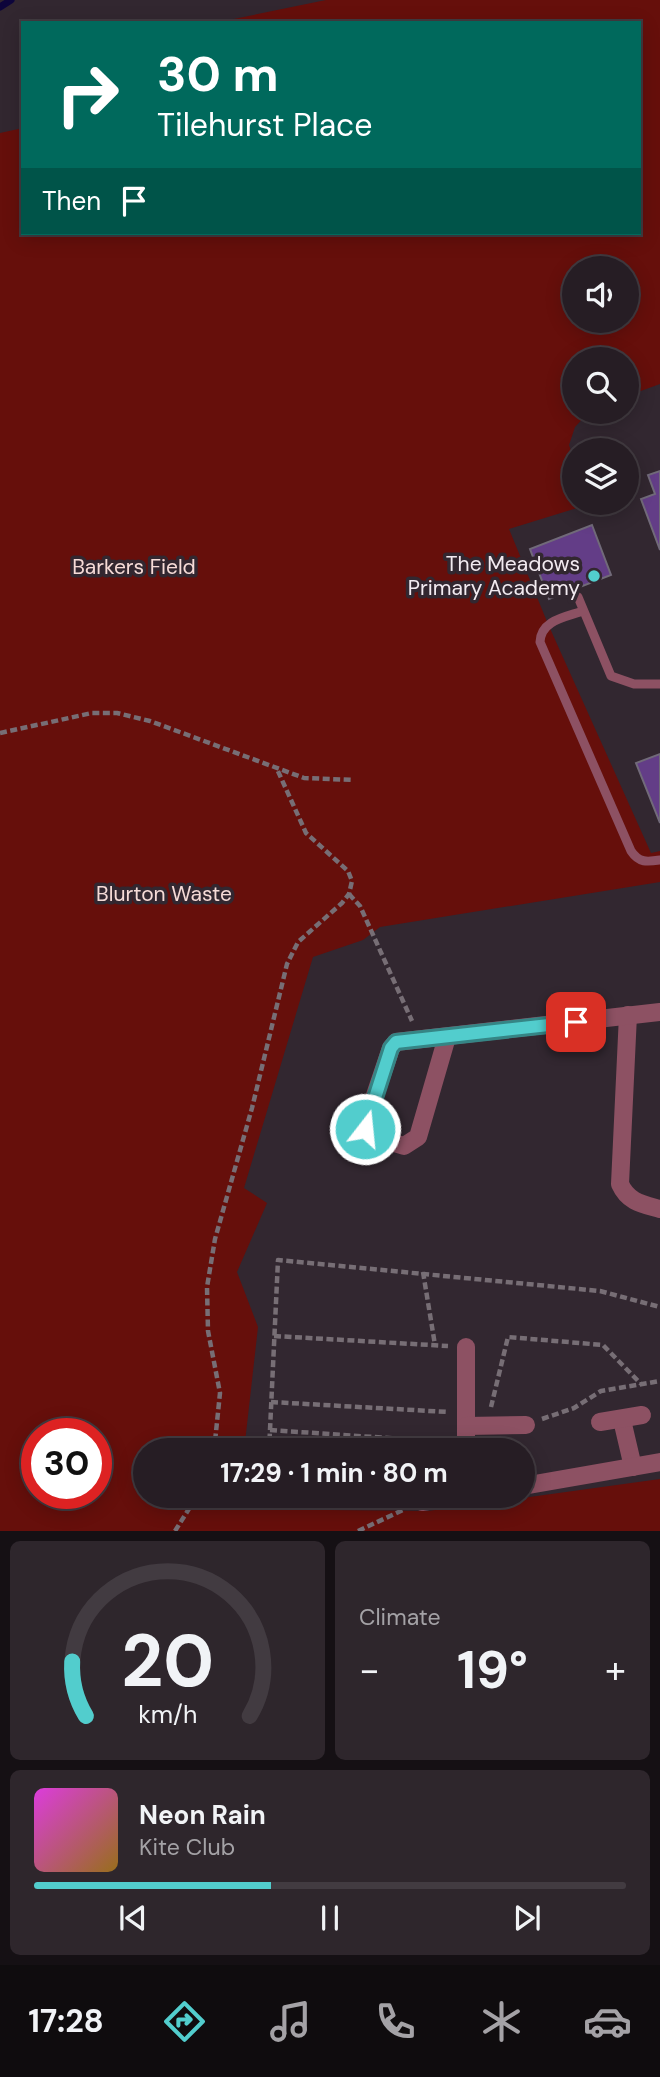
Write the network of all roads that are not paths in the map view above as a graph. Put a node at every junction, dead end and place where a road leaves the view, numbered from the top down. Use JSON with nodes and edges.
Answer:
{"nodes":[{"id":1,"x":578,"y":597,"type":"dead end"},
{"id":2,"x":583,"y":611,"type":"junction"},
{"id":3,"x":660,"y":684,"type":"edge"},
{"id":4,"x":660,"y":860,"type":"edge"},
{"id":5,"x":660,"y":1012,"type":"edge"},
{"id":6,"x":628,"y":1016,"type":"junction"},
{"id":7,"x":447,"y":1037,"type":"junction"},
{"id":8,"x":660,"y":1209,"type":"edge"},
{"id":9,"x":466,"y":1347,"type":"road end"},
{"id":10,"x":642,"y":1415,"type":"dead end"},
{"id":11,"x":622,"y":1420,"type":"junction"},
{"id":12,"x":600,"y":1422,"type":"dead end"},
{"id":13,"x":526,"y":1425,"type":"road end"},
{"id":14,"x":466,"y":1433,"type":"edge"},
{"id":15,"x":660,"y":1462,"type":"edge"},
{"id":16,"x":633,"y":1467,"type":"junction"},
{"id":17,"x":535,"y":1484,"type":"edge"}],
"edges":[{"from":1,"to":2,"type":"lane"},
{"from":2,"to":3,"type":"lane"},
{"from":2,"to":4,"type":"lane"},
{"from":5,"to":6,"type":"street"},
{"from":6,"to":7,"type":"street"},
{"from":6,"to":8,"type":"street"},
{"from":7,"to":7,"type":"street"},
{"from":9,"to":14,"type":"street"},
{"from":10,"to":11,"type":"street"},
{"from":11,"to":12,"type":"street"},
{"from":11,"to":16,"type":"street"},
{"from":13,"to":14,"type":"street"},
{"from":15,"to":16,"type":"street"},
{"from":16,"to":17,"type":"street"}]}
